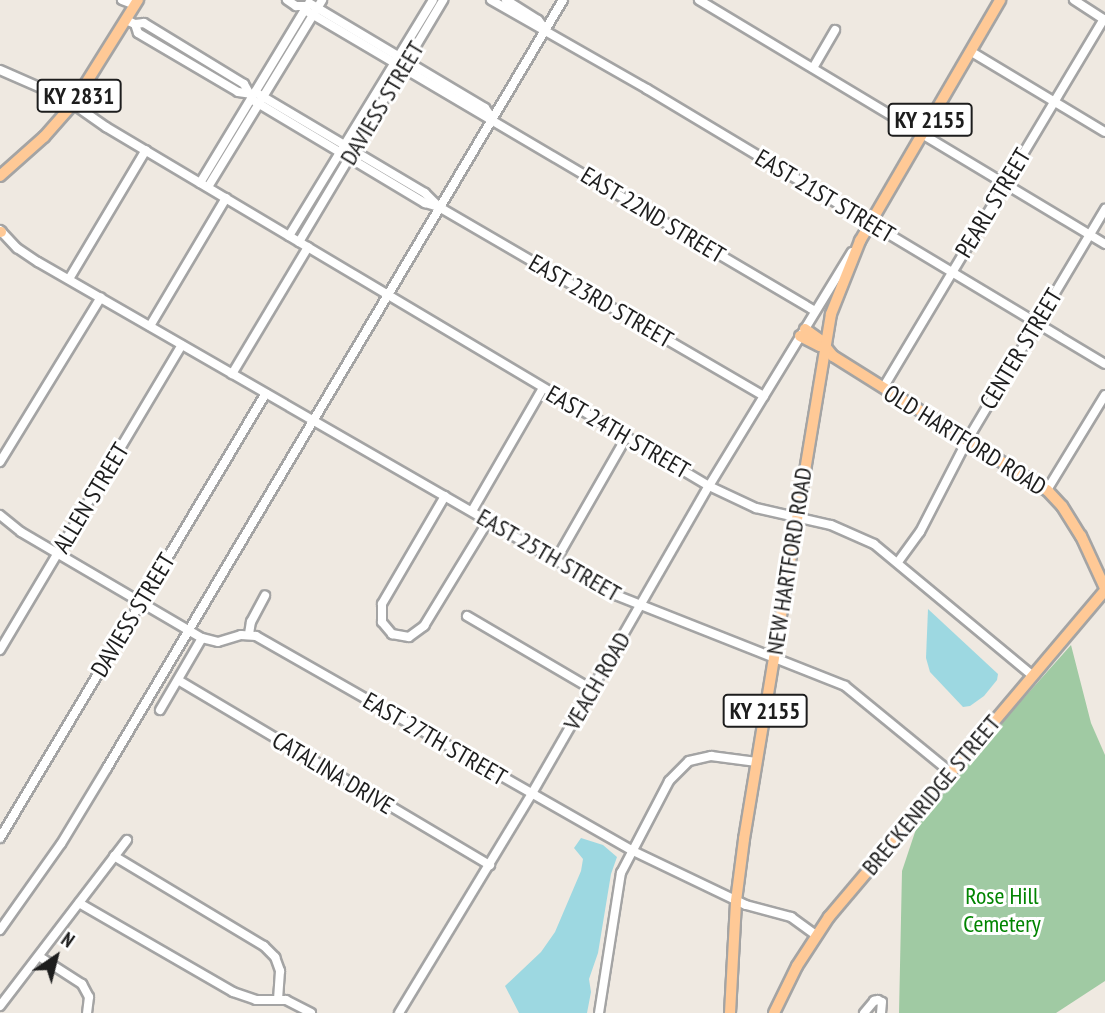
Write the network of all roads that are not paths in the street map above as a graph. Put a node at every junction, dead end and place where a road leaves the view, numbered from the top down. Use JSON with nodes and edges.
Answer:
{"nodes":[{"id":1,"x":122,"y":0,"type":"edge"},
{"id":2,"x":287,"y":0,"type":"edge"},
{"id":3,"x":433,"y":0,"type":"edge"},
{"id":4,"x":443,"y":0,"type":"edge"},
{"id":5,"x":492,"y":0,"type":"edge"},
{"id":6,"x":506,"y":0,"type":"edge"},
{"id":7,"x":563,"y":0,"type":"edge"},
{"id":8,"x":1000,"y":0,"type":"edge"},
{"id":9,"x":1074,"y":0,"type":"edge"},
{"id":10,"x":705,"y":1,"type":"edge"},
{"id":11,"x":136,"y":3,"type":"edge"},
{"id":12,"x":310,"y":5,"type":"edge"},
{"id":13,"x":1104,"y":20,"type":"edge"},
{"id":14,"x":131,"y":22,"type":"junction"},
{"id":15,"x":545,"y":29,"type":"junction"},
{"id":16,"x":835,"y":30,"type":"dead end"},
{"id":17,"x":970,"y":51,"type":"junction"},
{"id":18,"x":400,"y":62,"type":"junction"},
{"id":19,"x":813,"y":68,"type":"junction"},
{"id":20,"x":0,"y":70,"type":"edge"},
{"id":21,"x":255,"y":96,"type":"junction"},
{"id":22,"x":1054,"y":102,"type":"junction"},
{"id":23,"x":73,"y":104,"type":"junction"},
{"id":24,"x":492,"y":118,"type":"junction"},
{"id":25,"x":1105,"y":132,"type":"edge"},
{"id":26,"x":922,"y":134,"type":"junction"},
{"id":27,"x":342,"y":148,"type":"junction"},
{"id":28,"x":146,"y":150,"type":"junction"},
{"id":29,"x":351,"y":154,"type":"junction"},
{"id":30,"x":0,"y":176,"type":"edge"},
{"id":31,"x":1005,"y":184,"type":"junction"},
{"id":32,"x":204,"y":185,"type":"junction"},
{"id":33,"x":226,"y":198,"type":"junction"},
{"id":34,"x":439,"y":207,"type":"junction"},
{"id":35,"x":1105,"y":209,"type":"edge"},
{"id":36,"x":869,"y":223,"type":"junction"},
{"id":37,"x":0,"y":231,"type":"edge"},
{"id":38,"x":1090,"y":234,"type":"junction"},
{"id":39,"x":289,"y":236,"type":"junction"},
{"id":40,"x":860,"y":241,"type":"junction"},
{"id":41,"x":299,"y":242,"type":"junction"},
{"id":42,"x":1105,"y":244,"type":"edge"},
{"id":43,"x":308,"y":247,"type":"junction"},
{"id":44,"x":952,"y":272,"type":"junction"},
{"id":45,"x":69,"y":279,"type":"junction"},
{"id":46,"x":387,"y":295,"type":"junction"},
{"id":47,"x":101,"y":297,"type":"junction"},
{"id":48,"x":815,"y":311,"type":"junction"},
{"id":49,"x":1036,"y":323,"type":"junction"},
{"id":50,"x":150,"y":326,"type":"junction"},
{"id":51,"x":803,"y":333,"type":"junction"},
{"id":52,"x":182,"y":345,"type":"junction"},
{"id":53,"x":824,"y":348,"type":"junction"},
{"id":54,"x":1105,"y":364,"type":"edge"},
{"id":55,"x":232,"y":374,"type":"junction"},
{"id":56,"x":544,"y":388,"type":"junction"},
{"id":57,"x":883,"y":388,"type":"junction"},
{"id":58,"x":266,"y":393,"type":"junction"},
{"id":59,"x":1105,"y":395,"type":"edge"},
{"id":60,"x":764,"y":396,"type":"junction"},
{"id":61,"x":313,"y":419,"type":"junction"},
{"id":62,"x":627,"y":436,"type":"junction"},
{"id":63,"x":968,"y":439,"type":"junction"},
{"id":64,"x":0,"y":462,"type":"edge"},
{"id":65,"x":709,"y":486,"type":"junction"},
{"id":66,"x":1047,"y":490,"type":"junction"},
{"id":67,"x":445,"y":496,"type":"junction"},
{"id":68,"x":472,"y":512,"type":"junction"},
{"id":69,"x":0,"y":515,"type":"edge"},
{"id":70,"x":796,"y":517,"type":"junction"},
{"id":71,"x":488,"y":521,"type":"junction"},
{"id":72,"x":58,"y":554,"type":"junction"},
{"id":73,"x":556,"y":560,"type":"junction"},
{"id":74,"x":898,"y":562,"type":"junction"},
{"id":75,"x":1105,"y":589,"type":"edge"},
{"id":76,"x":265,"y":596,"type":"dead end"},
{"id":77,"x":140,"y":602,"type":"junction"},
{"id":78,"x":641,"y":606,"type":"junction"},
{"id":79,"x":467,"y":616,"type":"dead end"},
{"id":80,"x":189,"y":631,"type":"junction"},
{"id":81,"x":248,"y":634,"type":"junction"},
{"id":82,"x":202,"y":638,"type":"junction"},
{"id":83,"x":0,"y":650,"type":"edge"},
{"id":84,"x":774,"y":656,"type":"junction"},
{"id":85,"x":1032,"y":675,"type":"junction"},
{"id":86,"x":178,"y":680,"type":"junction"},
{"id":87,"x":593,"y":690,"type":"junction"},
{"id":88,"x":160,"y":710,"type":"dead end"},
{"id":89,"x":757,"y":762,"type":"junction"},
{"id":90,"x":950,"y":772,"type":"junction"},
{"id":91,"x":531,"y":795,"type":"junction"},
{"id":92,"x":0,"y":814,"type":"edge"},
{"id":93,"x":10,"y":821,"type":"junction"},
{"id":94,"x":0,"y":838,"type":"edge"},
{"id":95,"x":127,"y":840,"type":"dead end"},
{"id":96,"x":631,"y":850,"type":"junction"},
{"id":97,"x":114,"y":856,"type":"junction"},
{"id":98,"x":490,"y":865,"type":"junction"},
{"id":99,"x":736,"y":901,"type":"junction"},
{"id":100,"x":79,"y":903,"type":"junction"},
{"id":101,"x":0,"y":930,"type":"edge"},
{"id":102,"x":816,"y":935,"type":"junction"},
{"id":103,"x":40,"y":957,"type":"junction"},
{"id":104,"x":278,"y":998,"type":"junction"},
{"id":105,"x":0,"y":1006,"type":"edge"},
{"id":106,"x":87,"y":1013,"type":"edge"},
{"id":107,"x":311,"y":1013,"type":"edge"},
{"id":108,"x":399,"y":1013,"type":"edge"},
{"id":109,"x":599,"y":1013,"type":"edge"},
{"id":110,"x":730,"y":1013,"type":"edge"},
{"id":111,"x":775,"y":1013,"type":"edge"},
{"id":112,"x":864,"y":1013,"type":"edge"},
{"id":113,"x":881,"y":1013,"type":"edge"}],
"edges":[{"from":1,"to":11,"type":"street"},
{"from":2,"to":12,"type":"street","name":"EAST 22ND STREET"},
{"from":3,"to":18,"type":"street"},
{"from":4,"to":18,"type":"street","name":"DAVIESS STREET"},
{"from":5,"to":15,"type":"street","name":"EAST 21ST STREET"},
{"from":6,"to":15,"type":"street","name":"EAST 21ST STREET"},
{"from":7,"to":15,"type":"street"},
{"from":8,"to":17,"type":"main road","number":"KY 2155"},
{"from":9,"to":13,"type":"street"},
{"from":10,"to":19,"type":"street"},
{"from":11,"to":14,"type":"main road","number":"KY 2831"},
{"from":12,"to":18,"type":"street","name":"EAST 22ND STREET"},
{"from":12,"to":21,"type":"street"},
{"from":13,"to":22,"type":"street","name":"PEARL STREET"},
{"from":14,"to":21,"type":"street","name":"EAST 23RD STREET"},
{"from":14,"to":23,"type":"main road","number":"KY 2831"},
{"from":15,"to":24,"type":"street"},
{"from":15,"to":36,"type":"street","name":"EAST 21ST STREET"},
{"from":16,"to":19,"type":"street"},
{"from":17,"to":22,"type":"street"},
{"from":17,"to":26,"type":"main road","number":"KY 2155"},
{"from":18,"to":24,"type":"street","name":"EAST 22ND STREET"},
{"from":18,"to":27,"type":"street"},
{"from":18,"to":29,"type":"street","name":"DAVIESS STREET"},
{"from":19,"to":26,"type":"street"},
{"from":20,"to":23,"type":"street","name":"EAST 24TH STREET"},
{"from":21,"to":27,"type":"street","name":"EAST 23RD STREET"},
{"from":21,"to":32,"type":"street"},
{"from":22,"to":25,"type":"street"},
{"from":22,"to":31,"type":"street","name":"PEARL STREET"},
{"from":23,"to":28,"type":"street","name":"EAST 24TH STREET"},
{"from":23,"to":30,"type":"main road","number":"KY 2831"},
{"from":24,"to":34,"type":"street"},
{"from":24,"to":48,"type":"street","name":"EAST 22ND STREET"},
{"from":26,"to":31,"type":"street"},
{"from":26,"to":36,"type":"main road","number":"KY 2155"},
{"from":27,"to":29,"type":"street","name":"EAST 23RD STREET"},
{"from":27,"to":39,"type":"street"},
{"from":28,"to":32,"type":"street","name":"EAST 24TH STREET"},
{"from":28,"to":45,"type":"street"},
{"from":29,"to":34,"type":"street","name":"EAST 23RD STREET"},
{"from":29,"to":41,"type":"street","name":"DAVIESS STREET"},
{"from":31,"to":38,"type":"street"},
{"from":31,"to":44,"type":"street","name":"PEARL STREET"},
{"from":32,"to":33,"type":"street","name":"EAST 24TH STREET"},
{"from":33,"to":39,"type":"street","name":"EAST 24TH STREET"},
{"from":33,"to":50,"type":"street"},
{"from":34,"to":46,"type":"street"},
{"from":34,"to":60,"type":"street","name":"EAST 23RD STREET"},
{"from":35,"to":38,"type":"street","name":"CENTER STREET"},
{"from":36,"to":40,"type":"main road","number":"KY 2155"},
{"from":36,"to":44,"type":"street","name":"EAST 21ST STREET"},
{"from":37,"to":45,"type":"street","name":"EAST 25TH STREET"},
{"from":38,"to":42,"type":"street"},
{"from":38,"to":49,"type":"street","name":"CENTER STREET"},
{"from":39,"to":41,"type":"street","name":"EAST 24TH STREET"},
{"from":40,"to":48,"type":"street","name":"VEACH ROAD"},
{"from":40,"to":53,"type":"main road","name":"NEW HARTFORD ROAD","number":"KY 2155"},
{"from":41,"to":43,"type":"street","name":"EAST 24TH STREET"},
{"from":43,"to":46,"type":"street","name":"EAST 24TH STREET"},
{"from":43,"to":55,"type":"street"},
{"from":44,"to":49,"type":"street","name":"EAST 21ST STREET"},
{"from":44,"to":57,"type":"street","name":"PEARL STREET"},
{"from":45,"to":47,"type":"street","name":"EAST 25TH STREET"},
{"from":46,"to":56,"type":"street","name":"EAST 24TH STREET"},
{"from":46,"to":61,"type":"street"},
{"from":47,"to":50,"type":"street","name":"EAST 25TH STREET"},
{"from":47,"to":64,"type":"street"},
{"from":48,"to":51,"type":"street","name":"VEACH ROAD"},
{"from":49,"to":54,"type":"street","name":"EAST 21ST STREET"},
{"from":49,"to":63,"type":"street","name":"CENTER STREET"},
{"from":50,"to":52,"type":"street","name":"EAST 25TH STREET"},
{"from":51,"to":53,"type":"main road","name":"OLD HARTFORD ROAD"},
{"from":51,"to":60,"type":"street","name":"VEACH ROAD"},
{"from":52,"to":55,"type":"street","name":"EAST 25TH STREET"},
{"from":52,"to":72,"type":"street","name":"ALLEN STREET"},
{"from":53,"to":57,"type":"main road","name":"OLD HARTFORD ROAD"},
{"from":53,"to":70,"type":"main road","name":"NEW HARTFORD ROAD","number":"KY 2155"},
{"from":55,"to":58,"type":"street","name":"EAST 25TH STREET"},
{"from":56,"to":62,"type":"street","name":"EAST 24TH STREET"},
{"from":56,"to":68,"type":"street"},
{"from":57,"to":63,"type":"main road","name":"OLD HARTFORD ROAD"},
{"from":58,"to":61,"type":"street","name":"EAST 25TH STREET"},
{"from":58,"to":77,"type":"street","name":"DAVIESS STREET"},
{"from":59,"to":66,"type":"street"},
{"from":60,"to":65,"type":"street","name":"VEACH ROAD"},
{"from":61,"to":67,"type":"street","name":"EAST 25TH STREET"},
{"from":61,"to":80,"type":"street"},
{"from":62,"to":65,"type":"street","name":"EAST 24TH STREET"},
{"from":62,"to":73,"type":"street"},
{"from":63,"to":66,"type":"main road","name":"OLD HARTFORD ROAD"},
{"from":63,"to":74,"type":"street","name":"CENTER STREET"},
{"from":65,"to":70,"type":"street","name":"EAST 24TH STREET"},
{"from":65,"to":78,"type":"street","name":"VEACH ROAD"},
{"from":66,"to":75,"type":"main road","name":"OLD HARTFORD ROAD"},
{"from":67,"to":68,"type":"street","name":"EAST 25TH STREET"},
{"from":67,"to":71,"type":"street"},
{"from":68,"to":71,"type":"street","name":"EAST 25TH STREET"},
{"from":69,"to":72,"type":"street"},
{"from":70,"to":74,"type":"street","name":"EAST 24TH STREET"},
{"from":70,"to":84,"type":"main road","name":"NEW HARTFORD ROAD","number":"KY 2155"},
{"from":71,"to":73,"type":"street","name":"EAST 25TH STREET"},
{"from":72,"to":77,"type":"street"},
{"from":72,"to":83,"type":"street","name":"ALLEN STREET"},
{"from":73,"to":78,"type":"street","name":"EAST 25TH STREET"},
{"from":74,"to":85,"type":"street","name":"EAST 24TH STREET"},
{"from":75,"to":85,"type":"main road","name":"BRECKENRIDGE STREET"},
{"from":76,"to":81,"type":"street"},
{"from":77,"to":80,"type":"street"},
{"from":77,"to":93,"type":"street","name":"DAVIESS STREET"},
{"from":78,"to":84,"type":"street","name":"EAST 25TH STREET"},
{"from":78,"to":87,"type":"street","name":"VEACH ROAD"},
{"from":79,"to":87,"type":"street"},
{"from":80,"to":82,"type":"street"},
{"from":80,"to":101,"type":"street"},
{"from":81,"to":82,"type":"street"},
{"from":81,"to":91,"type":"street","name":"EAST 27TH STREET"},
{"from":82,"to":86,"type":"street"},
{"from":84,"to":89,"type":"main road","name":"NEW HARTFORD ROAD","number":"KY 2155"},
{"from":84,"to":90,"type":"street","name":"EAST 25TH STREET"},
{"from":85,"to":90,"type":"main road","name":"BRECKENRIDGE STREET"},
{"from":86,"to":88,"type":"street"},
{"from":86,"to":98,"type":"street","name":"CATALINA DRIVE"},
{"from":87,"to":91,"type":"street","name":"VEACH ROAD"},
{"from":89,"to":96,"type":"street"},
{"from":89,"to":99,"type":"main road","name":"NEW HARTFORD ROAD","number":"KY 2155"},
{"from":90,"to":102,"type":"main road","name":"BRECKENRIDGE STREET"},
{"from":91,"to":96,"type":"street","name":"EAST 27TH STREET"},
{"from":91,"to":98,"type":"street","name":"VEACH ROAD"},
{"from":92,"to":93,"type":"street"},
{"from":93,"to":94,"type":"street","name":"DAVIESS STREET"},
{"from":95,"to":97,"type":"street"},
{"from":96,"to":99,"type":"street","name":"EAST 27TH STREET"},
{"from":96,"to":109,"type":"street"},
{"from":97,"to":100,"type":"street"},
{"from":97,"to":104,"type":"street"},
{"from":98,"to":108,"type":"street","name":"VEACH ROAD"},
{"from":99,"to":102,"type":"street","name":"EAST 27TH STREET"},
{"from":99,"to":110,"type":"main road","name":"NEW HARTFORD ROAD","number":"KY 2155"},
{"from":100,"to":103,"type":"street"},
{"from":100,"to":104,"type":"street"},
{"from":102,"to":111,"type":"main road","name":"BRECKENRIDGE STREET"},
{"from":103,"to":105,"type":"street"},
{"from":103,"to":106,"type":"street"},
{"from":104,"to":107,"type":"street"},
{"from":112,"to":113,"type":"street"}]}
